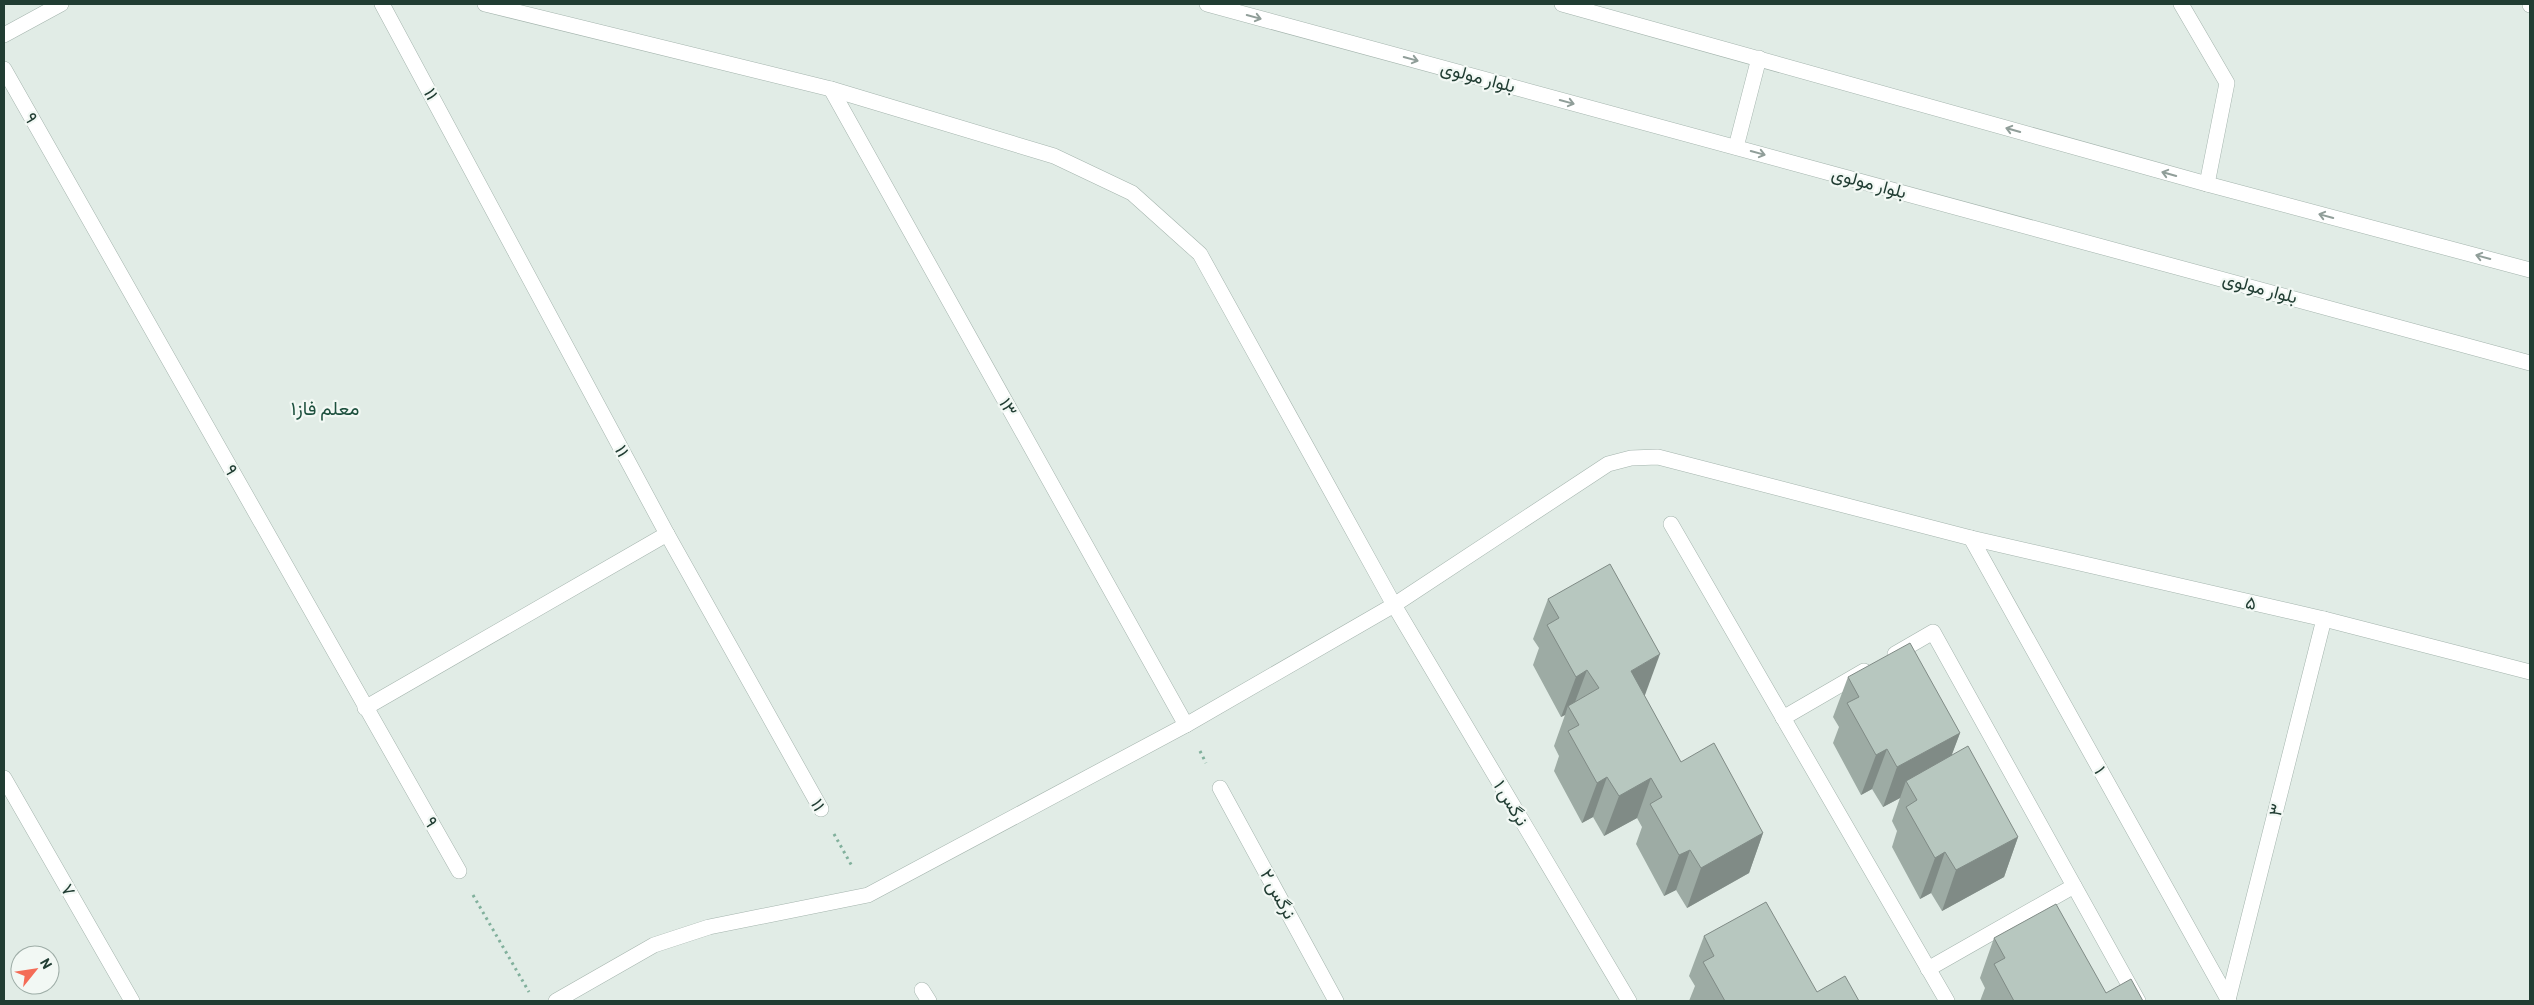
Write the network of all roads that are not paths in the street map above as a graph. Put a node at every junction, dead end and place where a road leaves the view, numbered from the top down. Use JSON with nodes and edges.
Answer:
{"nodes":[{"id":1,"x":61,"y":4,"type":"edge"},
{"id":2,"x":382,"y":4,"type":"edge"},
{"id":3,"x":485,"y":4,"type":"edge"},
{"id":4,"x":1207,"y":4,"type":"edge"},
{"id":5,"x":1562,"y":4,"type":"edge"},
{"id":6,"x":2181,"y":4,"type":"edge"},
{"id":7,"x":4,"y":35,"type":"edge"},
{"id":8,"x":1759,"y":58,"type":"junction"},
{"id":9,"x":4,"y":69,"type":"edge"},
{"id":10,"x":831,"y":89,"type":"junction"},
{"id":11,"x":1736,"y":147,"type":"junction"},
{"id":12,"x":2207,"y":184,"type":"junction"},
{"id":13,"x":2530,"y":270,"type":"edge"},
{"id":14,"x":2530,"y":363,"type":"edge"},
{"id":15,"x":1671,"y":524,"type":"dead end"},
{"id":16,"x":667,"y":534,"type":"junction"},
{"id":17,"x":1971,"y":538,"type":"junction"},
{"id":18,"x":1394,"y":605,"type":"junction"},
{"id":19,"x":2324,"y":619,"type":"junction"},
{"id":20,"x":2530,"y":672,"type":"edge"},
{"id":21,"x":365,"y":708,"type":"junction"},
{"id":22,"x":1783,"y":718,"type":"junction"},
{"id":23,"x":1186,"y":725,"type":"junction"},
{"id":24,"x":4,"y":778,"type":"edge"},
{"id":25,"x":1220,"y":788,"type":"road end"},
{"id":26,"x":821,"y":809,"type":"road end"},
{"id":27,"x":459,"y":871,"type":"road end"},
{"id":28,"x":2074,"y":886,"type":"junction"},
{"id":29,"x":1928,"y":969,"type":"junction"},
{"id":30,"x":132,"y":1001,"type":"edge"},
{"id":31,"x":556,"y":1001,"type":"edge"},
{"id":32,"x":1336,"y":1001,"type":"edge"},
{"id":33,"x":1629,"y":1001,"type":"edge"},
{"id":34,"x":1947,"y":1001,"type":"edge"},
{"id":35,"x":2138,"y":1001,"type":"edge"},
{"id":36,"x":2228,"y":1001,"type":"edge"}],
"edges":[{"from":1,"to":7,"type":"street"},
{"from":2,"to":16,"type":"street","name":"۱۱"},
{"from":3,"to":10,"type":"street","name":"نرگس ۱"},
{"from":4,"to":11,"type":"street","name":"بلوار مولوی","one_way":true},
{"from":5,"to":8,"type":"street"},
{"from":6,"to":12,"type":"street"},
{"from":8,"to":11,"type":"street"},
{"from":12,"to":8,"type":"street","one_way":true},
{"from":9,"to":21,"type":"street","name":"۹"},
{"from":10,"to":18,"type":"street","name":"نرگس ۱"},
{"from":10,"to":23,"type":"street","name":"۱۳"},
{"from":11,"to":14,"type":"street","name":"بلوار مولوی","one_way":true},
{"from":13,"to":12,"type":"street","one_way":true},
{"from":15,"to":22,"type":"street"},
{"from":16,"to":21,"type":"street"},
{"from":16,"to":26,"type":"street","name":"۱۱"},
{"from":17,"to":18,"type":"street","name":"۵"},
{"from":17,"to":19,"type":"street","name":"۵"},
{"from":17,"to":36,"type":"street","name":"۱"},
{"from":18,"to":23,"type":"street","name":"۵"},
{"from":18,"to":33,"type":"street","name":"نرگس ۱"},
{"from":19,"to":20,"type":"street","name":"۵"},
{"from":19,"to":36,"type":"street","name":"۳"},
{"from":21,"to":27,"type":"street","name":"۹"},
{"from":22,"to":28,"type":"street"},
{"from":22,"to":29,"type":"street"},
{"from":23,"to":31,"type":"street","name":"۵"},
{"from":24,"to":30,"type":"street","name":"۷"},
{"from":25,"to":32,"type":"street","name":"نرگس ۲"},
{"from":28,"to":29,"type":"street"},
{"from":28,"to":35,"type":"street"},
{"from":29,"to":34,"type":"street"}]}
